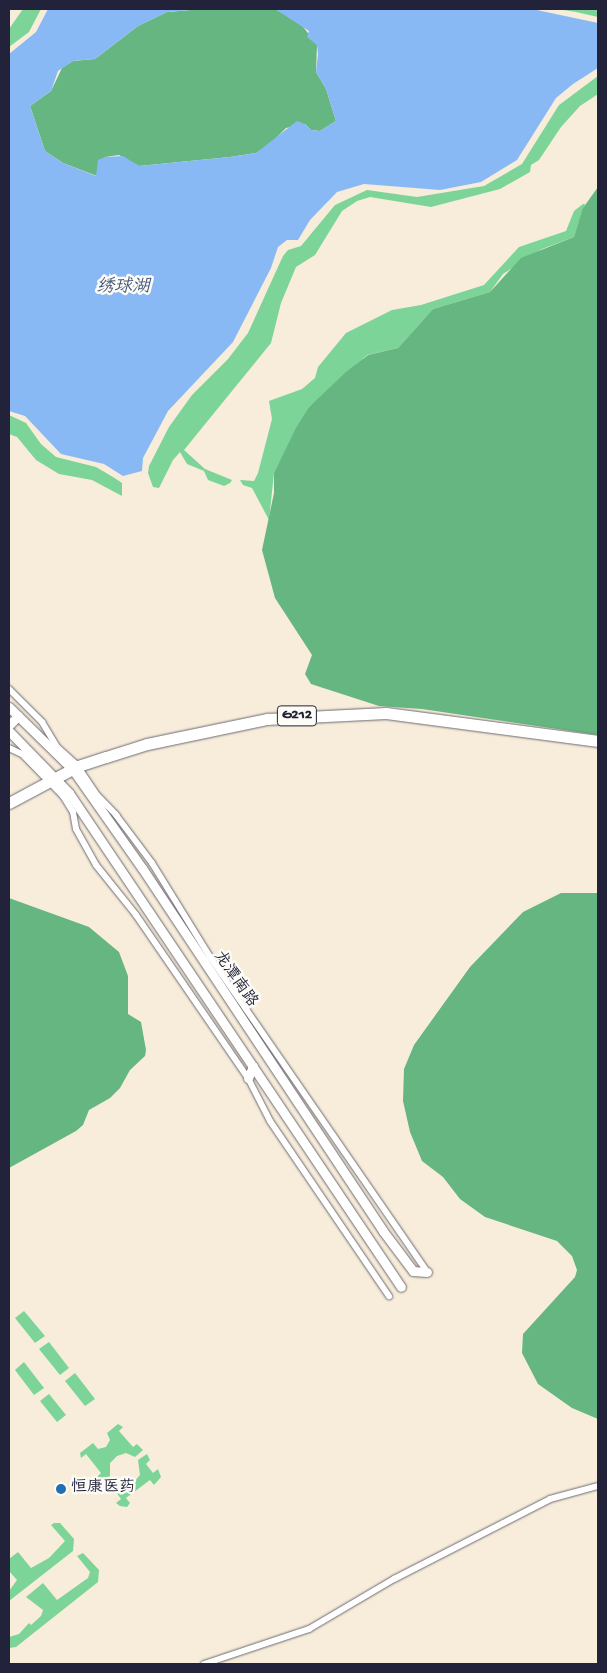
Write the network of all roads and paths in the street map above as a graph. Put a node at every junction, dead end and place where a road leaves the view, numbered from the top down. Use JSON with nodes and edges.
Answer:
{"nodes":[{"id":1,"x":9,"y":689,"type":"edge"},
{"id":2,"x":9,"y":706,"type":"edge"},
{"id":3,"x":18,"y":716,"type":"junction"},
{"id":4,"x":9,"y":725,"type":"edge"},
{"id":5,"x":9,"y":731,"type":"edge"},
{"id":6,"x":598,"y":741,"type":"edge"},
{"id":7,"x":9,"y":748,"type":"edge"},
{"id":8,"x":75,"y":768,"type":"junction"},
{"id":9,"x":53,"y":781,"type":"junction"},
{"id":10,"x":9,"y":803,"type":"edge"},
{"id":11,"x":111,"y":828,"type":"junction"},
{"id":12,"x":97,"y":837,"type":"junction"},
{"id":13,"x":253,"y":1066,"type":"junction"},
{"id":14,"x":248,"y":1078,"type":"junction"},
{"id":15,"x":427,"y":1272,"type":"joint"},
{"id":16,"x":401,"y":1287,"type":"dead end"},
{"id":17,"x":389,"y":1296,"type":"dead end"},
{"id":18,"x":598,"y":1486,"type":"edge"},
{"id":19,"x":204,"y":1664,"type":"edge"}],
"edges":[{"from":1,"to":8,"type":"street"},
{"from":2,"to":3,"type":"main road","name":"龙潭南路"},
{"from":3,"to":4,"type":"main road"},
{"from":3,"to":8,"type":"main road","name":"龙潭南路"},
{"from":5,"to":9,"type":"main road","name":"龙潭南路"},
{"from":6,"to":8,"type":"highway","number":"G212"},
{"from":7,"to":9,"type":"street"},
{"from":8,"to":9,"type":"highway","number":"G212"},
{"from":8,"to":11,"type":"main road","name":"龙潭南路"},
{"from":8,"to":15,"type":"street"},
{"from":9,"to":10,"type":"highway","number":"G212"},
{"from":9,"to":12,"type":"main road","name":"龙潭南路"},
{"from":9,"to":14,"type":"street"},
{"from":11,"to":12,"type":"main road"},
{"from":11,"to":15,"type":"main road","name":"龙潭南路"},
{"from":12,"to":13,"type":"main road","name":"龙潭南路"},
{"from":13,"to":14,"type":"main road"},
{"from":13,"to":16,"type":"main road","name":"龙潭南路"},
{"from":14,"to":17,"type":"street"},
{"from":18,"to":19,"type":"street"}]}
